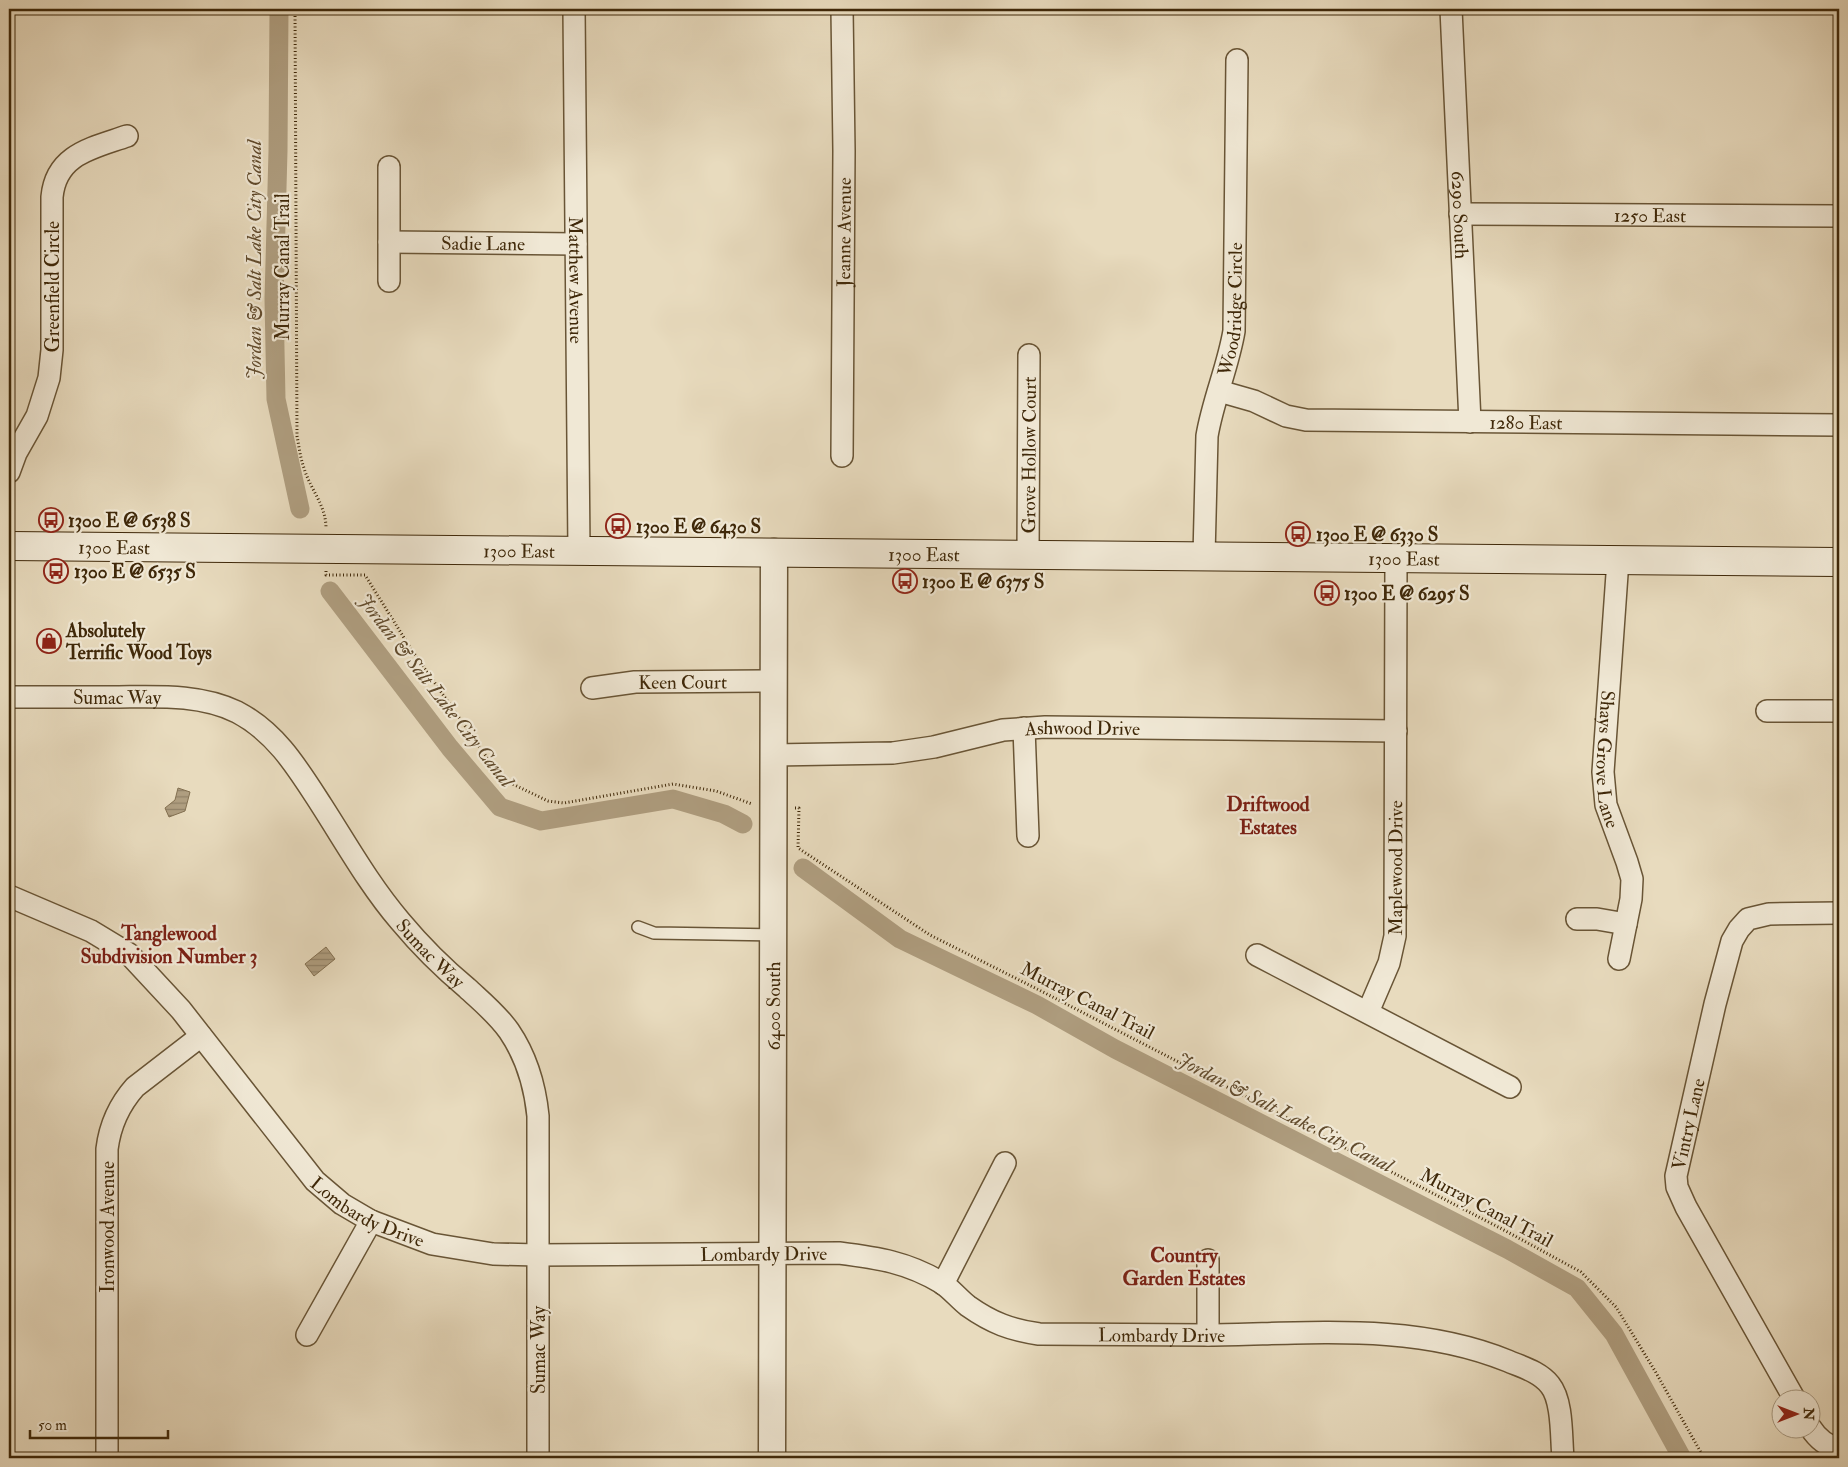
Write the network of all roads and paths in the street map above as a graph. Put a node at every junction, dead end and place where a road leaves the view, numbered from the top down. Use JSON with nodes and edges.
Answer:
{"nodes":[{"id":1,"x":295,"y":9,"type":"edge"},
{"id":2,"x":574,"y":9,"type":"edge"},
{"id":3,"x":842,"y":9,"type":"edge"},
{"id":4,"x":1451,"y":9,"type":"edge"},
{"id":5,"x":1238,"y":60,"type":"dead end"},
{"id":6,"x":127,"y":136,"type":"dead end"},
{"id":7,"x":389,"y":167,"type":"dead end"},
{"id":8,"x":1460,"y":214,"type":"junction"},
{"id":9,"x":1839,"y":216,"type":"edge"},
{"id":10,"x":389,"y":242,"type":"junction"},
{"id":11,"x":576,"y":244,"type":"junction"},
{"id":12,"x":389,"y":282,"type":"dead end"},
{"id":13,"x":1028,"y":355,"type":"dead end"},
{"id":14,"x":1219,"y":391,"type":"junction"},
{"id":15,"x":1470,"y":422,"type":"junction"},
{"id":16,"x":1839,"y":425,"type":"edge"},
{"id":17,"x":842,"y":456,"type":"dead end"},
{"id":18,"x":9,"y":472,"type":"edge"},
{"id":19,"x":326,"y":519,"type":"dead end"},
{"id":20,"x":9,"y":546,"type":"edge"},
{"id":21,"x":579,"y":551,"type":"junction"},
{"id":22,"x":774,"y":552,"type":"junction"},
{"id":23,"x":1028,"y":555,"type":"junction"},
{"id":24,"x":1204,"y":556,"type":"junction"},
{"id":25,"x":1396,"y":558,"type":"junction"},
{"id":26,"x":1618,"y":560,"type":"junction"},
{"id":27,"x":1839,"y":562,"type":"edge"},
{"id":28,"x":326,"y":576,"type":"dead end"},
{"id":29,"x":774,"y":681,"type":"junction"},
{"id":30,"x":592,"y":688,"type":"dead end"},
{"id":31,"x":9,"y":697,"type":"edge"},
{"id":32,"x":1766,"y":711,"type":"dead end"},
{"id":33,"x":1839,"y":711,"type":"edge"},
{"id":34,"x":1024,"y":728,"type":"junction"},
{"id":35,"x":1396,"y":731,"type":"junction"},
{"id":36,"x":773,"y":755,"type":"junction"},
{"id":37,"x":755,"y":806,"type":"dead end"},
{"id":38,"x":800,"y":808,"type":"dead end"},
{"id":39,"x":1028,"y":836,"type":"dead end"},
{"id":40,"x":9,"y":896,"type":"edge"},
{"id":41,"x":1839,"y":913,"type":"edge"},
{"id":42,"x":1577,"y":919,"type":"dead end"},
{"id":43,"x":1626,"y":924,"type":"junction"},
{"id":44,"x":638,"y":926,"type":"dead end"},
{"id":45,"x":773,"y":935,"type":"junction"},
{"id":46,"x":1257,"y":955,"type":"dead end"},
{"id":47,"x":1618,"y":959,"type":"dead end"},
{"id":48,"x":1368,"y":1012,"type":"junction"},
{"id":49,"x":201,"y":1036,"type":"junction"},
{"id":50,"x":1510,"y":1087,"type":"dead end"},
{"id":51,"x":1005,"y":1162,"type":"dead end"},
{"id":52,"x":371,"y":1221,"type":"junction"},
{"id":53,"x":772,"y":1253,"type":"junction"},
{"id":54,"x":538,"y":1255,"type":"junction"},
{"id":55,"x":1208,"y":1260,"type":"dead end"},
{"id":56,"x":943,"y":1284,"type":"junction"},
{"id":57,"x":307,"y":1335,"type":"dead end"},
{"id":58,"x":1208,"y":1335,"type":"junction"},
{"id":59,"x":1789,"y":1390,"type":"edge"},
{"id":60,"x":1820,"y":1440,"type":"edge"},
{"id":61,"x":1839,"y":1448,"type":"edge"},
{"id":62,"x":107,"y":1458,"type":"edge"},
{"id":63,"x":538,"y":1458,"type":"edge"},
{"id":64,"x":772,"y":1458,"type":"edge"},
{"id":65,"x":1563,"y":1458,"type":"edge"},
{"id":66,"x":1704,"y":1458,"type":"edge"}],
"edges":[{"from":1,"to":19,"type":"path","name":"Murray Canal Trail"},
{"from":2,"to":11,"type":"street","name":"Matthew Avenue"},
{"from":3,"to":17,"type":"street","name":"Jeanne Avenue"},
{"from":4,"to":8,"type":"street","name":"6290 South"},
{"from":5,"to":14,"type":"street","name":"Woodridge Circle"},
{"from":6,"to":18,"type":"street","name":"Greenfield Circle"},
{"from":7,"to":10,"type":"street"},
{"from":8,"to":9,"type":"street","name":"1250 East"},
{"from":8,"to":15,"type":"street","name":"6290 South"},
{"from":10,"to":11,"type":"street","name":"Sadie Lane"},
{"from":10,"to":12,"type":"street"},
{"from":11,"to":21,"type":"street","name":"Matthew Avenue"},
{"from":13,"to":23,"type":"street","name":"Grove Hollow Court"},
{"from":14,"to":15,"type":"street","name":"1280 East"},
{"from":14,"to":24,"type":"street","name":"Woodridge Circle"},
{"from":15,"to":16,"type":"street","name":"1280 East"},
{"from":20,"to":21,"type":"main road","name":"1300 East"},
{"from":21,"to":22,"type":"main road","name":"1300 East"},
{"from":22,"to":23,"type":"main road","name":"1300 East"},
{"from":22,"to":29,"type":"street","name":"6400 South"},
{"from":23,"to":24,"type":"main road","name":"1300 East"},
{"from":24,"to":25,"type":"main road","name":"1300 East"},
{"from":25,"to":26,"type":"main road","name":"1300 East"},
{"from":25,"to":35,"type":"street","name":"Maplewood Drive"},
{"from":26,"to":27,"type":"main road","name":"1300 East"},
{"from":26,"to":43,"type":"street","name":"Shays Grove Lane"},
{"from":28,"to":37,"type":"path"},
{"from":29,"to":30,"type":"street","name":"Keen Court"},
{"from":29,"to":36,"type":"street","name":"6400 South"},
{"from":31,"to":54,"type":"street","name":"Sumac Way"},
{"from":32,"to":33,"type":"street"},
{"from":34,"to":35,"type":"street","name":"Ashwood Drive"},
{"from":34,"to":36,"type":"street","name":"Ashwood Drive"},
{"from":34,"to":39,"type":"street"},
{"from":35,"to":48,"type":"street","name":"Maplewood Drive"},
{"from":36,"to":45,"type":"street","name":"6400 South"},
{"from":38,"to":66,"type":"path","name":"Murray Canal Trail"},
{"from":40,"to":49,"type":"street","name":"Lombardy Drive"},
{"from":41,"to":59,"type":"street","name":"Vintry Lane"},
{"from":42,"to":43,"type":"street"},
{"from":43,"to":47,"type":"street","name":"Shays Grove Lane"},
{"from":44,"to":45,"type":"lane"},
{"from":45,"to":53,"type":"street","name":"6400 South"},
{"from":46,"to":48,"type":"street"},
{"from":48,"to":50,"type":"street"},
{"from":49,"to":52,"type":"street","name":"Lombardy Drive"},
{"from":49,"to":62,"type":"street","name":"Ironwood Avenue"},
{"from":51,"to":56,"type":"street"},
{"from":52,"to":54,"type":"street","name":"Lombardy Drive"},
{"from":52,"to":57,"type":"street"},
{"from":53,"to":54,"type":"street","name":"Lombardy Drive"},
{"from":53,"to":56,"type":"street","name":"Lombardy Drive"},
{"from":53,"to":64,"type":"street","name":"6400 South"},
{"from":54,"to":63,"type":"street","name":"Sumac Way"},
{"from":55,"to":58,"type":"street"},
{"from":56,"to":58,"type":"street","name":"Lombardy Drive"},
{"from":58,"to":65,"type":"street","name":"Lombardy Drive"},
{"from":60,"to":61,"type":"street"}]}
